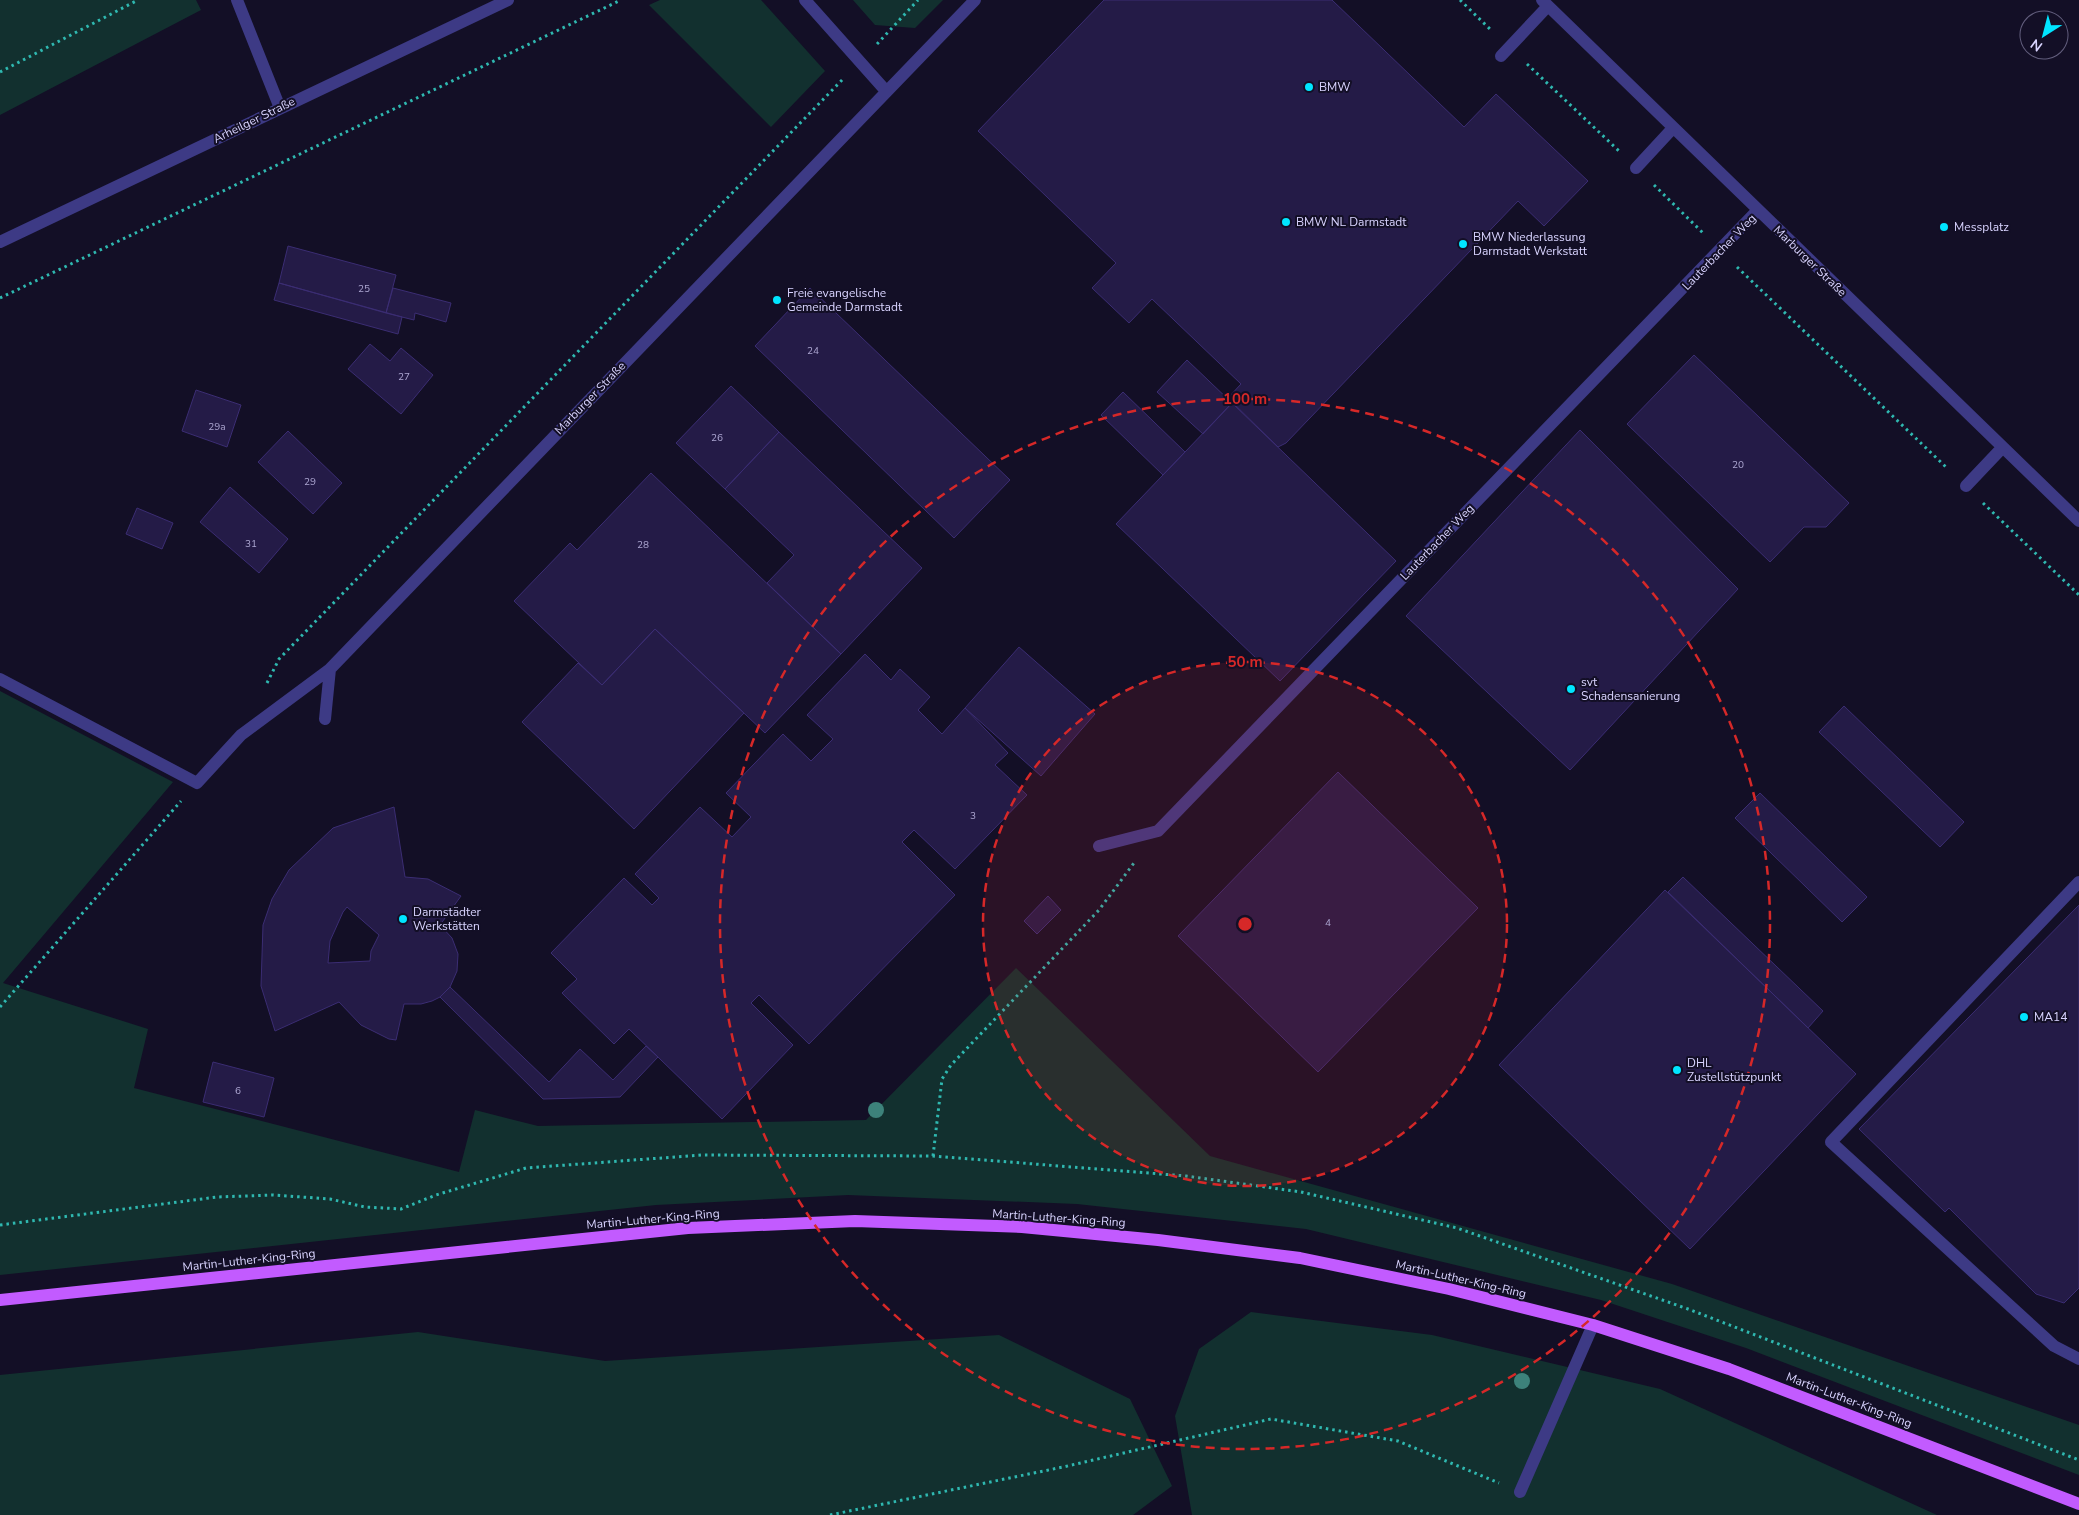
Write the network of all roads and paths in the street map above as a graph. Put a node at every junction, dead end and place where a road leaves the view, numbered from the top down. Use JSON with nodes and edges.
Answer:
{"nodes":[{"id":1,"x":138,"y":0,"type":"edge"},
{"id":2,"x":237,"y":0,"type":"edge"},
{"id":3,"x":508,"y":0,"type":"edge"},
{"id":4,"x":622,"y":0,"type":"edge"},
{"id":5,"x":804,"y":0,"type":"edge"},
{"id":6,"x":918,"y":0,"type":"edge"},
{"id":7,"x":975,"y":0,"type":"edge"},
{"id":8,"x":1460,"y":0,"type":"edge"},
{"id":9,"x":1545,"y":3,"type":"edge"},
{"id":10,"x":1505,"y":52,"type":"junction"},
{"id":11,"x":860,"y":62,"type":"junction"},
{"id":12,"x":0,"y":72,"type":"edge"},
{"id":13,"x":886,"y":90,"type":"junction"},
{"id":14,"x":280,"y":108,"type":"junction"},
{"id":15,"x":1673,"y":128,"type":"junction"},
{"id":16,"x":1636,"y":168,"type":"junction"},
{"id":17,"x":1758,"y":210,"type":"junction"},
{"id":18,"x":0,"y":242,"type":"edge"},
{"id":19,"x":1720,"y":251,"type":"junction"},
{"id":20,"x":0,"y":298,"type":"edge"},
{"id":21,"x":2002,"y":448,"type":"junction"},
{"id":22,"x":1966,"y":486,"type":"junction"},
{"id":23,"x":2079,"y":521,"type":"edge"},
{"id":24,"x":2079,"y":595,"type":"edge"},
{"id":25,"x":330,"y":668,"type":"junction"},
{"id":26,"x":0,"y":679,"type":"edge"},
{"id":27,"x":266,"y":685,"type":"dead end"},
{"id":28,"x":325,"y":719,"type":"dead end"},
{"id":29,"x":197,"y":783,"type":"junction"},
{"id":30,"x":1158,"y":830,"type":"junction"},
{"id":31,"x":1100,"y":846,"type":"dead end"},
{"id":32,"x":2079,"y":882,"type":"edge"},
{"id":33,"x":0,"y":1007,"type":"edge"},
{"id":34,"x":933,"y":1156,"type":"dead end"},
{"id":35,"x":0,"y":1300,"type":"edge"},
{"id":36,"x":1593,"y":1325,"type":"junction"},
{"id":37,"x":2079,"y":1358,"type":"edge"},
{"id":38,"x":1520,"y":1492,"type":"joint"},
{"id":39,"x":2079,"y":1504,"type":"edge"},
{"id":40,"x":830,"y":1515,"type":"edge"}],
"edges":[{"from":1,"to":12,"type":"path"},
{"from":2,"to":14,"type":"street"},
{"from":3,"to":14,"type":"street","name":"Arheilger Straße"},
{"from":4,"to":20,"type":"path"},
{"from":5,"to":11,"type":"street"},
{"from":6,"to":11,"type":"path"},
{"from":7,"to":13,"type":"street","name":"Marburger Straße"},
{"from":8,"to":10,"type":"path"},
{"from":9,"to":10,"type":"street"},
{"from":9,"to":15,"type":"street","name":"Marburger Straße"},
{"from":10,"to":16,"type":"path"},
{"from":11,"to":13,"type":"street"},
{"from":11,"to":27,"type":"path"},
{"from":13,"to":25,"type":"street","name":"Marburger Straße"},
{"from":14,"to":18,"type":"street","name":"Arheilger Straße"},
{"from":15,"to":16,"type":"street"},
{"from":15,"to":17,"type":"street","name":"Marburger Straße"},
{"from":16,"to":19,"type":"path"},
{"from":17,"to":19,"type":"street","name":"Lauterbacher Weg"},
{"from":17,"to":21,"type":"street","name":"Marburger Straße"},
{"from":19,"to":22,"type":"path"},
{"from":19,"to":30,"type":"street","name":"Lauterbacher Weg"},
{"from":21,"to":22,"type":"street"},
{"from":21,"to":23,"type":"street","name":"Marburger Straße"},
{"from":22,"to":24,"type":"path"},
{"from":25,"to":28,"type":"street"},
{"from":25,"to":29,"type":"street","name":"Marburger Straße"},
{"from":26,"to":29,"type":"street"},
{"from":29,"to":33,"type":"path"},
{"from":30,"to":31,"type":"street"},
{"from":30,"to":34,"type":"path"},
{"from":32,"to":37,"type":"street"},
{"from":35,"to":36,"type":"main road","name":"Martin-Luther-King-Ring"},
{"from":36,"to":38,"type":"street"},
{"from":36,"to":39,"type":"main road","name":"Martin-Luther-King-Ring"},
{"from":38,"to":40,"type":"path"}]}
